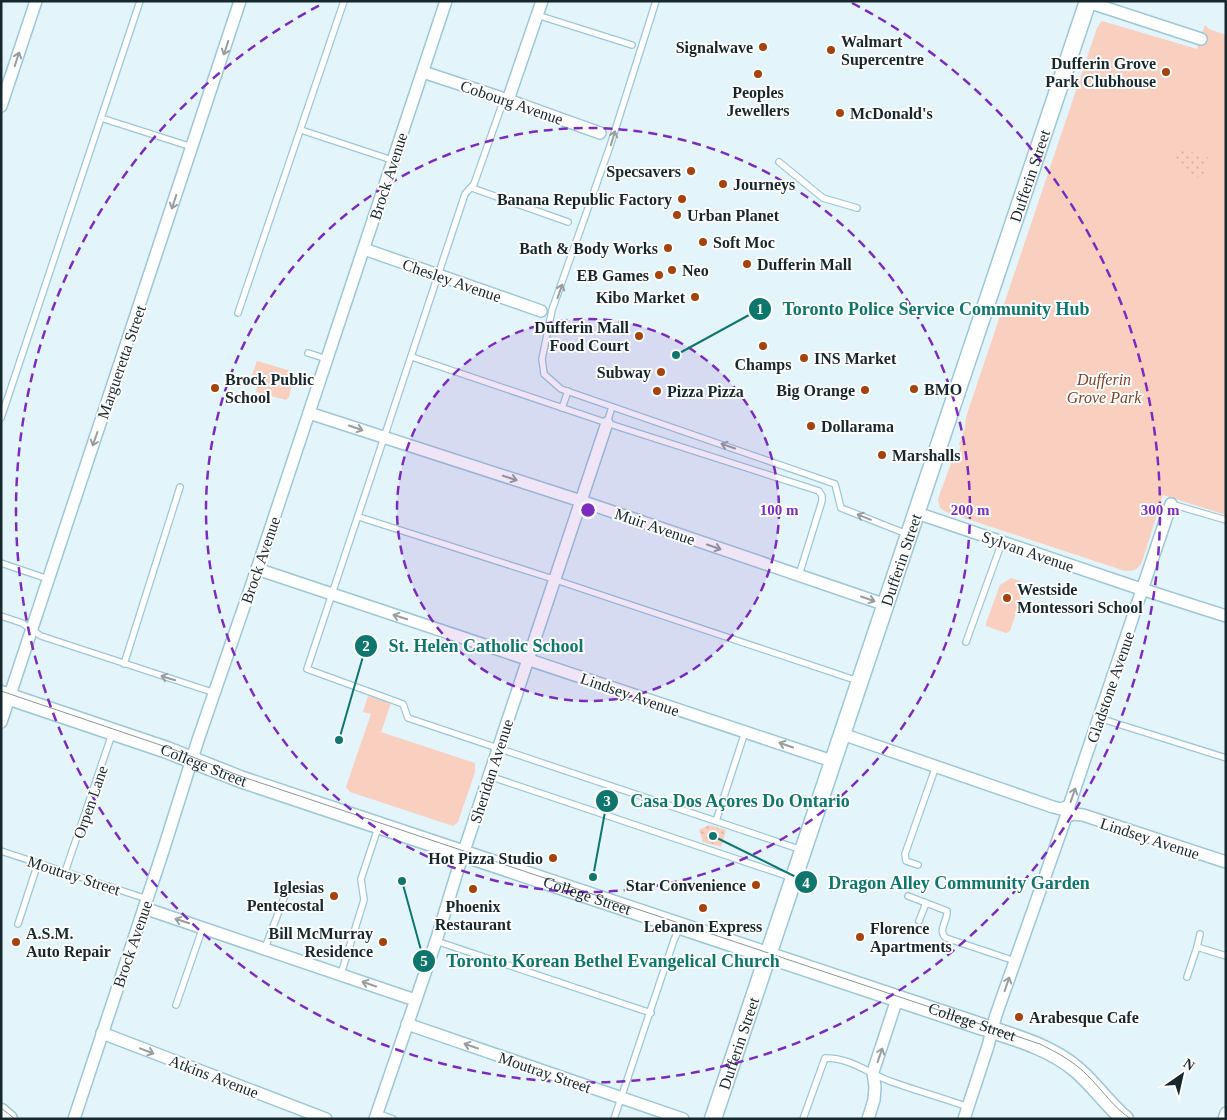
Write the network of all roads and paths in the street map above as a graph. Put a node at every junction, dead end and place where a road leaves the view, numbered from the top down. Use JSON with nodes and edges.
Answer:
{"nodes":[{"id":1,"x":36,"y":1,"type":"edge"},
{"id":2,"x":140,"y":1,"type":"edge"},
{"id":3,"x":240,"y":1,"type":"edge"},
{"id":4,"x":344,"y":1,"type":"edge"},
{"id":5,"x":446,"y":1,"type":"edge"},
{"id":6,"x":542,"y":1,"type":"edge"},
{"id":7,"x":656,"y":1,"type":"edge"},
{"id":8,"x":1088,"y":2,"type":"edge"},
{"id":9,"x":537,"y":15,"type":"junction"},
{"id":10,"x":1201,"y":39,"type":"dead end"},
{"id":11,"x":632,"y":45,"type":"dead end"},
{"id":12,"x":423,"y":72,"type":"junction"},
{"id":13,"x":506,"y":99,"type":"junction"},
{"id":14,"x":1,"y":106,"type":"edge"},
{"id":15,"x":101,"y":118,"type":"junction"},
{"id":16,"x":301,"y":130,"type":"junction"},
{"id":17,"x":600,"y":133,"type":"dead end"},
{"id":18,"x":192,"y":147,"type":"junction"},
{"id":19,"x":392,"y":160,"type":"junction"},
{"id":20,"x":779,"y":162,"type":"dead end"},
{"id":21,"x":472,"y":188,"type":"junction"},
{"id":22,"x":857,"y":208,"type":"dead end"},
{"id":23,"x":568,"y":222,"type":"dead end"},
{"id":24,"x":364,"y":249,"type":"junction"},
{"id":25,"x":439,"y":275,"type":"junction"},
{"id":26,"x":541,"y":312,"type":"dead end"},
{"id":27,"x":238,"y":313,"type":"dead end"},
{"id":28,"x":308,"y":353,"type":"dead end"},
{"id":29,"x":412,"y":357,"type":"junction"},
{"id":30,"x":327,"y":359,"type":"junction"},
{"id":31,"x":568,"y":391,"type":"junction"},
{"id":32,"x":612,"y":407,"type":"junction"},
{"id":33,"x":562,"y":408,"type":"junction"},
{"id":34,"x":309,"y":412,"type":"junction"},
{"id":35,"x":1,"y":418,"type":"edge"},
{"id":36,"x":607,"y":423,"type":"junction"},
{"id":37,"x":384,"y":438,"type":"junction"},
{"id":38,"x":180,"y":488,"type":"dead end"},
{"id":39,"x":581,"y":501,"type":"junction"},
{"id":40,"x":1171,"y":504,"type":"joint"},
{"id":41,"x":917,"y":513,"type":"junction"},
{"id":42,"x":359,"y":516,"type":"junction"},
{"id":43,"x":1226,"y":520,"type":"edge"},
{"id":44,"x":909,"y":535,"type":"junction"},
{"id":45,"x":1002,"y":542,"type":"junction"},
{"id":46,"x":1,"y":563,"type":"edge"},
{"id":47,"x":257,"y":569,"type":"junction"},
{"id":48,"x":799,"y":575,"type":"junction"},
{"id":49,"x":48,"y":579,"type":"junction"},
{"id":50,"x":554,"y":579,"type":"junction"},
{"id":51,"x":1143,"y":590,"type":"junction"},
{"id":52,"x":332,"y":595,"type":"junction"},
{"id":53,"x":886,"y":605,"type":"junction"},
{"id":54,"x":1,"y":616,"type":"edge"},
{"id":55,"x":1226,"y":616,"type":"edge"},
{"id":56,"x":33,"y":629,"type":"junction"},
{"id":57,"x":966,"y":642,"type":"dead end"},
{"id":58,"x":528,"y":660,"type":"junction"},
{"id":59,"x":124,"y":664,"type":"junction"},
{"id":60,"x":859,"y":681,"type":"junction"},
{"id":61,"x":215,"y":692,"type":"junction"},
{"id":62,"x":5,"y":696,"type":"edge"},
{"id":63,"x":1099,"y":718,"type":"junction"},
{"id":64,"x":1,"y":722,"type":"edge"},
{"id":65,"x":113,"y":732,"type":"junction"},
{"id":66,"x":745,"y":732,"type":"junction"},
{"id":67,"x":842,"y":734,"type":"junction"},
{"id":68,"x":498,"y":749,"type":"junction"},
{"id":69,"x":1226,"y":758,"type":"edge"},
{"id":70,"x":192,"y":760,"type":"junction"},
{"id":71,"x":832,"y":761,"type":"junction"},
{"id":72,"x":936,"y":766,"type":"junction"},
{"id":73,"x":490,"y":776,"type":"junction"},
{"id":74,"x":716,"y":821,"type":"junction"},
{"id":75,"x":378,"y":826,"type":"junction"},
{"id":76,"x":803,"y":850,"type":"junction"},
{"id":77,"x":1,"y":851,"type":"edge"},
{"id":78,"x":464,"y":854,"type":"junction"},
{"id":79,"x":1226,"y":862,"type":"edge"},
{"id":80,"x":38,"y":863,"type":"junction"},
{"id":81,"x":918,"y":865,"type":"dead end"},
{"id":82,"x":65,"y":872,"type":"junction"},
{"id":83,"x":793,"y":878,"type":"junction"},
{"id":84,"x":285,"y":896,"type":"dead end"},
{"id":85,"x":908,"y":896,"type":"dead end"},
{"id":86,"x":926,"y":903,"type":"junction"},
{"id":87,"x":145,"y":904,"type":"junction"},
{"id":88,"x":919,"y":921,"type":"dead end"},
{"id":89,"x":18,"y":924,"type":"dead end"},
{"id":90,"x":681,"y":926,"type":"junction"},
{"id":91,"x":203,"y":927,"type":"junction"},
{"id":92,"x":1200,"y":934,"type":"dead end"},
{"id":93,"x":436,"y":941,"type":"junction"},
{"id":94,"x":1197,"y":947,"type":"junction"},
{"id":95,"x":265,"y":948,"type":"junction"},
{"id":96,"x":768,"y":955,"type":"junction"},
{"id":97,"x":1226,"y":956,"type":"edge"},
{"id":98,"x":1015,"y":961,"type":"junction"},
{"id":99,"x":341,"y":974,"type":"junction"},
{"id":100,"x":1187,"y":977,"type":"dead end"},
{"id":101,"x":897,"y":999,"type":"junction"},
{"id":102,"x":415,"y":1000,"type":"junction"},
{"id":103,"x":176,"y":1005,"type":"dead end"},
{"id":104,"x":651,"y":1013,"type":"junction"},
{"id":105,"x":407,"y":1024,"type":"junction"},
{"id":106,"x":992,"y":1030,"type":"junction"},
{"id":107,"x":102,"y":1034,"type":"junction"},
{"id":108,"x":873,"y":1072,"type":"junction"},
{"id":109,"x":621,"y":1098,"type":"junction"},
{"id":110,"x":968,"y":1107,"type":"junction"},
{"id":111,"x":1,"y":1112,"type":"edge"},
{"id":112,"x":1226,"y":1113,"type":"edge"},
{"id":113,"x":376,"y":1116,"type":"edge"},
{"id":114,"x":9,"y":1119,"type":"edge"},
{"id":115,"x":74,"y":1119,"type":"edge"},
{"id":116,"x":326,"y":1119,"type":"edge"},
{"id":117,"x":393,"y":1119,"type":"edge"},
{"id":118,"x":614,"y":1119,"type":"edge"},
{"id":119,"x":683,"y":1119,"type":"edge"},
{"id":120,"x":713,"y":1119,"type":"edge"},
{"id":121,"x":803,"y":1119,"type":"edge"},
{"id":122,"x":868,"y":1119,"type":"edge"},
{"id":123,"x":964,"y":1119,"type":"edge"},
{"id":124,"x":1125,"y":1119,"type":"edge"},
{"id":125,"x":1224,"y":1119,"type":"edge"}],
"edges":[{"from":14,"to":1,"type":"street","one_way":true},
{"from":2,"to":15,"type":"lane"},
{"from":3,"to":18,"type":"street","name":"Margueretta Street","one_way":true},
{"from":4,"to":16,"type":"lane"},
{"from":5,"to":12,"type":"street","name":"Brock Avenue"},
{"from":6,"to":9,"type":"street"},
{"from":31,"to":7,"type":"lane","one_way":true},
{"from":8,"to":10,"type":"street"},
{"from":8,"to":41,"type":"main road","name":"Dufferin Street"},
{"from":9,"to":11,"type":"lane"},
{"from":9,"to":13,"type":"street"},
{"from":12,"to":13,"type":"street","name":"Cobourg Avenue"},
{"from":12,"to":19,"type":"street","name":"Brock Avenue"},
{"from":13,"to":17,"type":"street","name":"Cobourg Avenue"},
{"from":13,"to":21,"type":"lane"},
{"from":15,"to":18,"type":"lane"},
{"from":15,"to":35,"type":"lane"},
{"from":16,"to":19,"type":"lane"},
{"from":16,"to":27,"type":"lane"},
{"from":18,"to":49,"type":"street","name":"Margueretta Street","one_way":true},
{"from":19,"to":24,"type":"street","name":"Brock Avenue"},
{"from":20,"to":22,"type":"lane"},
{"from":21,"to":23,"type":"lane"},
{"from":21,"to":25,"type":"lane"},
{"from":24,"to":25,"type":"street","name":"Chesley Avenue"},
{"from":24,"to":30,"type":"street","name":"Brock Avenue"},
{"from":25,"to":26,"type":"street","name":"Chesley Avenue"},
{"from":25,"to":29,"type":"lane"},
{"from":28,"to":30,"type":"lane"},
{"from":29,"to":33,"type":"lane"},
{"from":29,"to":37,"type":"lane"},
{"from":30,"to":34,"type":"street","name":"Brock Avenue"},
{"from":31,"to":32,"type":"lane"},
{"from":31,"to":33,"type":"lane"},
{"from":32,"to":36,"type":"lane"},
{"from":44,"to":32,"type":"lane","one_way":true},
{"from":33,"to":36,"type":"lane"},
{"from":34,"to":37,"type":"street","name":"Muir Avenue","one_way":true},
{"from":34,"to":47,"type":"street","name":"Brock Avenue"},
{"from":36,"to":39,"type":"street","name":"Sheridan Avenue"},
{"from":36,"to":48,"type":"lane"},
{"from":37,"to":39,"type":"street","name":"Muir Avenue","one_way":true},
{"from":37,"to":42,"type":"lane"},
{"from":38,"to":59,"type":"lane"},
{"from":39,"to":48,"type":"street","name":"Muir Avenue","one_way":true},
{"from":39,"to":50,"type":"street","name":"Sheridan Avenue"},
{"from":40,"to":43,"type":"lane"},
{"from":40,"to":51,"type":"street","name":"Gladstone Avenue"},
{"from":41,"to":44,"type":"main road","name":"Dufferin Street"},
{"from":41,"to":45,"type":"street","name":"Sylvan Avenue"},
{"from":42,"to":50,"type":"lane"},
{"from":42,"to":52,"type":"lane"},
{"from":44,"to":53,"type":"main road","name":"Dufferin Street"},
{"from":45,"to":51,"type":"street","name":"Sylvan Avenue"},
{"from":45,"to":57,"type":"lane"},
{"from":46,"to":49,"type":"lane"},
{"from":47,"to":52,"type":"street","name":"Lindsey Avenue"},
{"from":47,"to":61,"type":"street","name":"Brock Avenue"},
{"from":48,"to":53,"type":"street","name":"Muir Avenue","one_way":true},
{"from":49,"to":56,"type":"street","name":"Margueretta Street"},
{"from":50,"to":58,"type":"street","name":"Sheridan Avenue"},
{"from":50,"to":60,"type":"lane"},
{"from":51,"to":55,"type":"street","name":"Sylvan Avenue"},
{"from":51,"to":63,"type":"street","name":"Gladstone Avenue"},
{"from":58,"to":52,"type":"street","name":"Lindsey Avenue","one_way":true},
{"from":52,"to":68,"type":"lane"},
{"from":53,"to":60,"type":"main road","name":"Dufferin Street"},
{"from":54,"to":56,"type":"lane"},
{"from":56,"to":59,"type":"lane"},
{"from":56,"to":62,"type":"street","name":"Margueretta Street"},
{"from":58,"to":66,"type":"street","name":"Lindsey Avenue"},
{"from":58,"to":68,"type":"street","name":"Sheridan Avenue"},
{"from":61,"to":59,"type":"lane","one_way":true},
{"from":60,"to":67,"type":"main road","name":"Dufferin Street"},
{"from":61,"to":70,"type":"street","name":"Brock Avenue"},
{"from":62,"to":64,"type":"street","name":"Margueretta Street"},
{"from":62,"to":65,"type":"main road","name":"College Street"},
{"from":63,"to":69,"type":"lane"},
{"from":72,"to":63,"type":"street","name":"Gladstone Avenue","one_way":true},
{"from":65,"to":70,"type":"main road","name":"College Street"},
{"from":65,"to":82,"type":"lane","name":"Orpen Lane"},
{"from":71,"to":66,"type":"street","name":"Lindsey Avenue","one_way":true},
{"from":66,"to":74,"type":"lane"},
{"from":67,"to":71,"type":"main road","name":"Dufferin Street"},
{"from":67,"to":72,"type":"street"},
{"from":68,"to":73,"type":"street","name":"Sheridan Avenue"},
{"from":68,"to":74,"type":"lane"},
{"from":70,"to":75,"type":"main road","name":"College Street"},
{"from":70,"to":87,"type":"street","name":"Brock Avenue"},
{"from":71,"to":76,"type":"main road","name":"Dufferin Street"},
{"from":72,"to":81,"type":"lane"},
{"from":73,"to":78,"type":"street","name":"Sheridan Avenue"},
{"from":73,"to":83,"type":"lane"},
{"from":74,"to":76,"type":"lane"},
{"from":75,"to":78,"type":"main road","name":"College Street"},
{"from":75,"to":99,"type":"lane"},
{"from":76,"to":83,"type":"main road","name":"Dufferin Street"},
{"from":77,"to":80,"type":"lane","name":"Moutray Street"},
{"from":78,"to":90,"type":"main road","name":"College Street"},
{"from":78,"to":93,"type":"street","name":"Sheridan Avenue"},
{"from":79,"to":98,"type":"street","name":"Lindsey Avenue"},
{"from":80,"to":82,"type":"lane","name":"Moutray Street"},
{"from":80,"to":89,"type":"lane"},
{"from":82,"to":87,"type":"lane","name":"Moutray Street"},
{"from":83,"to":96,"type":"main road","name":"Dufferin Street"},
{"from":84,"to":95,"type":"lane"},
{"from":85,"to":86,"type":"lane"},
{"from":86,"to":88,"type":"lane"},
{"from":86,"to":98,"type":"lane"},
{"from":91,"to":87,"type":"street","name":"Moutray Street","one_way":true},
{"from":87,"to":107,"type":"street","name":"Brock Avenue"},
{"from":90,"to":96,"type":"main road","name":"College Street"},
{"from":90,"to":104,"type":"lane"},
{"from":91,"to":95,"type":"street","name":"Moutray Street"},
{"from":91,"to":103,"type":"lane"},
{"from":92,"to":94,"type":"lane"},
{"from":93,"to":102,"type":"street","name":"Sheridan Avenue"},
{"from":93,"to":104,"type":"lane"},
{"from":94,"to":97,"type":"lane"},
{"from":94,"to":100,"type":"lane"},
{"from":95,"to":99,"type":"street","name":"Moutray Street"},
{"from":96,"to":101,"type":"main road","name":"College Street"},
{"from":96,"to":120,"type":"main road","name":"Dufferin Street"},
{"from":106,"to":98,"type":"street","one_way":true},
{"from":102,"to":99,"type":"street","name":"Moutray Street","one_way":true},
{"from":101,"to":106,"type":"main road","name":"College Street"},
{"from":108,"to":101,"type":"street","one_way":true},
{"from":102,"to":105,"type":"street","name":"Sheridan Avenue"},
{"from":104,"to":109,"type":"lane"},
{"from":109,"to":105,"type":"street","name":"Moutray Street","one_way":true},
{"from":105,"to":113,"type":"street","name":"Sheridan Avenue"},
{"from":106,"to":110,"type":"street"},
{"from":106,"to":124,"type":"main road","name":"College Street"},
{"from":107,"to":115,"type":"street","name":"Brock Avenue"},
{"from":107,"to":116,"type":"street","name":"Atkins Avenue","one_way":true},
{"from":108,"to":110,"type":"lane"},
{"from":108,"to":121,"type":"lane"},
{"from":108,"to":122,"type":"street"},
{"from":109,"to":118,"type":"lane"},
{"from":109,"to":119,"type":"street","name":"Moutray Street"},
{"from":110,"to":123,"type":"street"},
{"from":111,"to":114,"type":"main road"},
{"from":112,"to":125,"type":"street"},
{"from":113,"to":117,"type":"lane"}]}
